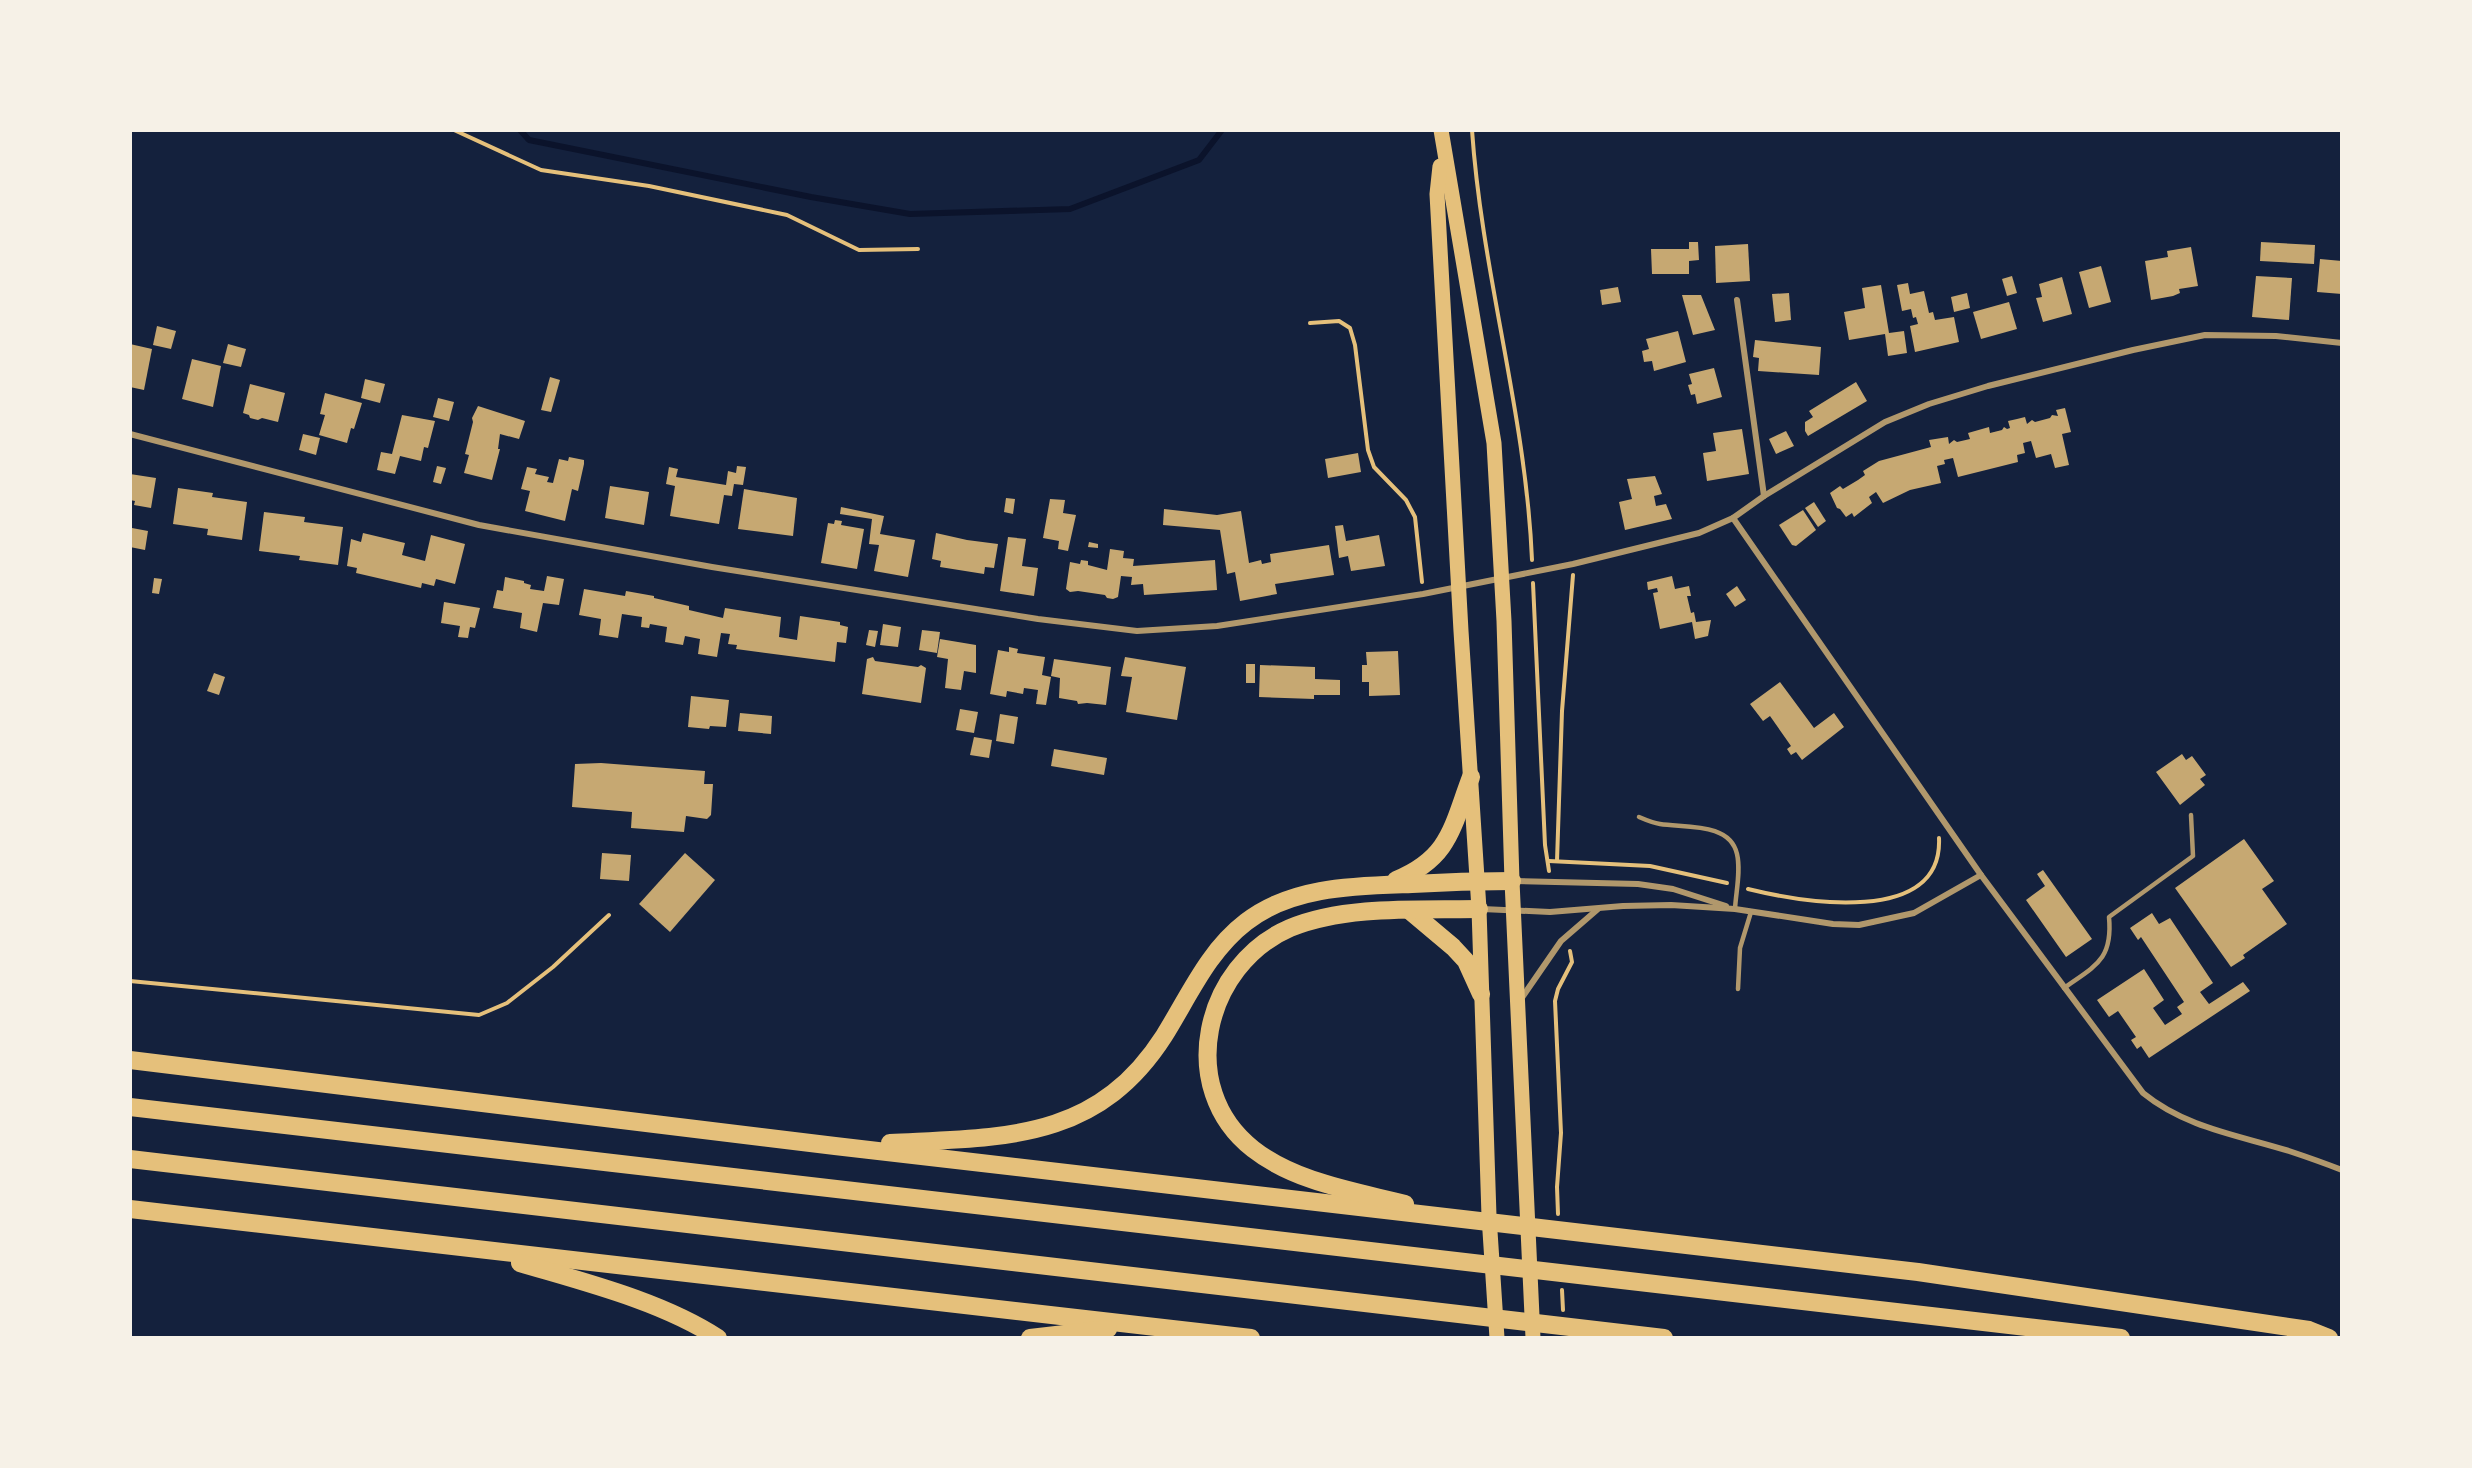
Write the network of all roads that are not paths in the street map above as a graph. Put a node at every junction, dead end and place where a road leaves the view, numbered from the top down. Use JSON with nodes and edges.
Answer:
{"nodes":[{"id":1,"x":1441,"y":138,"type":"edge"},
{"id":2,"x":1737,"y":300,"type":"dead end"},
{"id":3,"x":2342,"y":343,"type":"edge"},
{"id":4,"x":130,"y":434,"type":"edge"},
{"id":5,"x":1764,"y":496,"type":"junction"},
{"id":6,"x":1733,"y":518,"type":"junction"},
{"id":7,"x":1471,"y":777,"type":"junction"},
{"id":8,"x":2191,"y":815,"type":"dead end"},
{"id":9,"x":1639,"y":817,"type":"dead end"},
{"id":10,"x":1981,"y":875,"type":"junction"},
{"id":11,"x":1477,"y":881,"type":"junction"},
{"id":12,"x":1512,"y":881,"type":"junction"},
{"id":13,"x":1386,"y":885,"type":"junction"},
{"id":14,"x":1598,"y":908,"type":"junction"},
{"id":15,"x":1479,"y":909,"type":"junction"},
{"id":16,"x":1513,"y":909,"type":"junction"},
{"id":17,"x":1735,"y":909,"type":"junction"},
{"id":18,"x":1409,"y":910,"type":"junction"},
{"id":19,"x":1750,"y":912,"type":"junction"},
{"id":20,"x":2064,"y":988,"type":"junction"},
{"id":21,"x":1738,"y":989,"type":"dead end"},
{"id":22,"x":1481,"y":994,"type":"junction"},
{"id":23,"x":1518,"y":1004,"type":"junction"},
{"id":24,"x":130,"y":1060,"type":"edge"},
{"id":25,"x":130,"y":1107,"type":"edge"},
{"id":26,"x":835,"y":1146,"type":"junction"},
{"id":27,"x":130,"y":1159,"type":"edge"},
{"id":28,"x":2342,"y":1170,"type":"edge"},
{"id":29,"x":130,"y":1209,"type":"edge"},
{"id":30,"x":1428,"y":1213,"type":"junction"},
{"id":31,"x":469,"y":1249,"type":"junction"},
{"id":32,"x":1140,"y":1325,"type":"junction"},
{"id":33,"x":718,"y":1338,"type":"edge"},
{"id":34,"x":1030,"y":1338,"type":"edge"},
{"id":35,"x":1251,"y":1338,"type":"edge"},
{"id":36,"x":1497,"y":1338,"type":"edge"},
{"id":37,"x":1533,"y":1338,"type":"edge"},
{"id":38,"x":1664,"y":1338,"type":"edge"},
{"id":39,"x":2121,"y":1338,"type":"edge"},
{"id":40,"x":2329,"y":1338,"type":"edge"}],
"edges":[{"from":1,"to":7,"type":"main road"},
{"from":1,"to":12,"type":"main road"},
{"from":2,"to":5,"type":"street"},
{"from":3,"to":5,"type":"street"},
{"from":4,"to":6,"type":"street"},
{"from":5,"to":6,"type":"street"},
{"from":6,"to":10,"type":"street"},
{"from":7,"to":11,"type":"main road"},
{"from":7,"to":13,"type":"highway"},
{"from":8,"to":20,"type":"lane"},
{"from":9,"to":17,"type":"lane"},
{"from":10,"to":19,"type":"street"},
{"from":10,"to":20,"type":"street"},
{"from":11,"to":12,"type":"highway"},
{"from":11,"to":13,"type":"highway"},
{"from":11,"to":15,"type":"main road"},
{"from":12,"to":16,"type":"main road"},
{"from":12,"to":17,"type":"street"},
{"from":13,"to":26,"type":"highway"},
{"from":14,"to":16,"type":"street"},
{"from":14,"to":17,"type":"street"},
{"from":14,"to":23,"type":"street"},
{"from":15,"to":16,"type":"street"},
{"from":15,"to":18,"type":"highway"},
{"from":15,"to":22,"type":"main road"},
{"from":16,"to":23,"type":"main road"},
{"from":17,"to":19,"type":"street"},
{"from":18,"to":22,"type":"highway"},
{"from":18,"to":30,"type":"highway"},
{"from":19,"to":21,"type":"lane"},
{"from":20,"to":28,"type":"street"},
{"from":22,"to":36,"type":"main road"},
{"from":23,"to":37,"type":"main road"},
{"from":24,"to":26,"type":"highway"},
{"from":25,"to":39,"type":"highway"},
{"from":26,"to":30,"type":"highway"},
{"from":27,"to":38,"type":"highway"},
{"from":29,"to":31,"type":"highway"},
{"from":30,"to":40,"type":"highway"},
{"from":31,"to":32,"type":"highway"},
{"from":31,"to":33,"type":"highway"},
{"from":32,"to":34,"type":"highway"},
{"from":32,"to":35,"type":"highway"}]}
